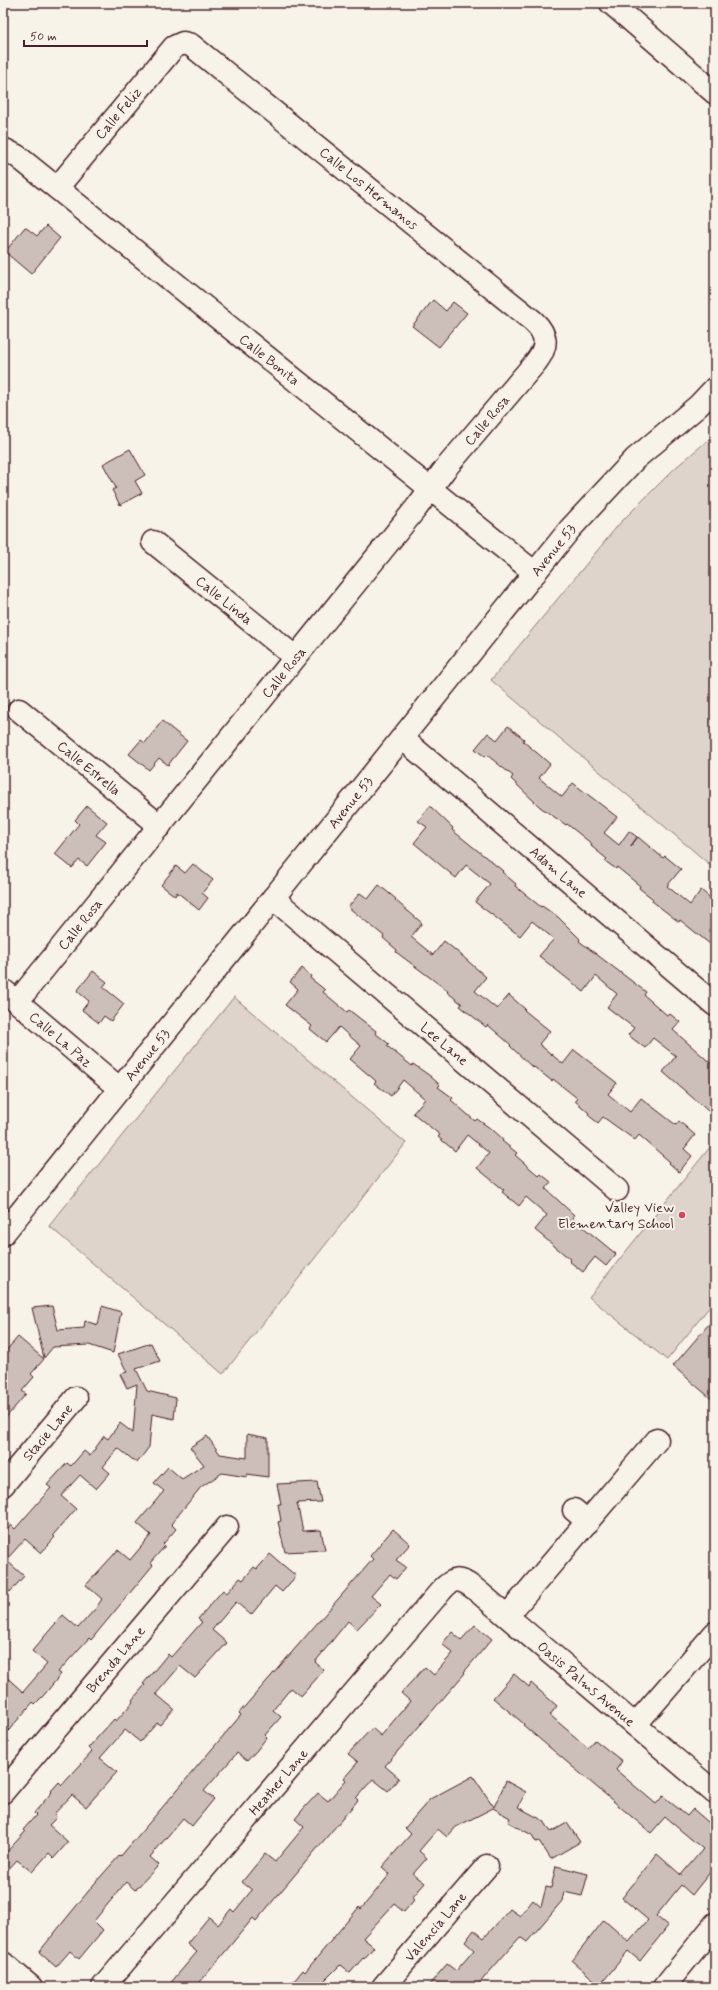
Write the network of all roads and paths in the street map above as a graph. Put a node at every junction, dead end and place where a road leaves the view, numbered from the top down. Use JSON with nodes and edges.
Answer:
{"nodes":[{"id":1,"x":611,"y":3,"type":"edge"},
{"id":2,"x":183,"y":43,"type":"joint"},
{"id":3,"x":715,"y":92,"type":"edge"},
{"id":4,"x":3,"y":148,"type":"edge"},
{"id":5,"x":57,"y":188,"type":"junction"},
{"id":6,"x":545,"y":341,"type":"joint"},
{"id":7,"x":715,"y":388,"type":"edge"},
{"id":8,"x":430,"y":488,"type":"junction"},
{"id":9,"x":153,"y":542,"type":"dead end"},
{"id":10,"x":535,"y":573,"type":"junction"},
{"id":11,"x":295,"y":657,"type":"junction"},
{"id":12,"x":19,"y":710,"type":"dead end"},
{"id":13,"x":402,"y":738,"type":"junction"},
{"id":14,"x":160,"y":826,"type":"junction"},
{"id":15,"x":273,"y":898,"type":"junction"},
{"id":16,"x":10,"y":996,"type":"edge"},
{"id":17,"x":715,"y":1006,"type":"edge"},
{"id":18,"x":120,"y":1089,"type":"junction"},
{"id":19,"x":617,"y":1190,"type":"dead end"},
{"id":20,"x":3,"y":1234,"type":"edge"},
{"id":21,"x":76,"y":1398,"type":"dead end"},
{"id":22,"x":657,"y":1440,"type":"dead end"},
{"id":23,"x":3,"y":1485,"type":"edge"},
{"id":24,"x":227,"y":1526,"type":"dead end"},
{"id":25,"x":456,"y":1579,"type":"joint"},
{"id":26,"x":507,"y":1616,"type":"junction"},
{"id":27,"x":715,"y":1633,"type":"edge"},
{"id":28,"x":635,"y":1725,"type":"junction"},
{"id":29,"x":3,"y":1792,"type":"edge"},
{"id":30,"x":715,"y":1793,"type":"edge"},
{"id":31,"x":487,"y":1866,"type":"dead end"},
{"id":32,"x":715,"y":1924,"type":"edge"},
{"id":33,"x":3,"y":1963,"type":"edge"},
{"id":34,"x":31,"y":1987,"type":"edge"},
{"id":35,"x":103,"y":1987,"type":"edge"},
{"id":36,"x":383,"y":1987,"type":"edge"},
{"id":37,"x":664,"y":1987,"type":"edge"}],
"edges":[{"from":1,"to":3,"type":"street"},
{"from":2,"to":5,"type":"street","name":"Calle Feliz"},
{"from":2,"to":6,"type":"street","name":"Calle Los Hermanos"},
{"from":4,"to":5,"type":"street","name":"Calle Bonita"},
{"from":5,"to":8,"type":"street","name":"Calle Bonita"},
{"from":6,"to":8,"type":"street","name":"Calle Rosa"},
{"from":7,"to":10,"type":"street","name":"Avenue 53"},
{"from":8,"to":10,"type":"street","name":"Calle Bonita"},
{"from":8,"to":11,"type":"street","name":"Calle Rosa"},
{"from":9,"to":11,"type":"street","name":"Calle Linda"},
{"from":10,"to":13,"type":"street","name":"Avenue 53"},
{"from":11,"to":14,"type":"street","name":"Calle Rosa"},
{"from":12,"to":14,"type":"street","name":"Calle Estrella"},
{"from":13,"to":15,"type":"street","name":"Avenue 53"},
{"from":13,"to":17,"type":"street","name":"Adam Lane"},
{"from":14,"to":16,"type":"street","name":"Calle Rosa"},
{"from":15,"to":18,"type":"street","name":"Avenue 53"},
{"from":15,"to":19,"type":"street","name":"Lee Lane"},
{"from":16,"to":18,"type":"street","name":"Calle La Paz"},
{"from":18,"to":20,"type":"street","name":"Avenue 53"},
{"from":21,"to":23,"type":"street","name":"Stacie Lane"},
{"from":22,"to":26,"type":"street"},
{"from":24,"to":29,"type":"street","name":"Brenda Lane"},
{"from":25,"to":26,"type":"street","name":"Oasis Palms Avenue"},
{"from":25,"to":35,"type":"street","name":"Heather Lane"},
{"from":26,"to":28,"type":"street","name":"Oasis Palms Avenue"},
{"from":27,"to":28,"type":"street"},
{"from":28,"to":30,"type":"street","name":"Oasis Palms Avenue"},
{"from":31,"to":36,"type":"street","name":"Valencia Lane"},
{"from":32,"to":37,"type":"street"},
{"from":33,"to":34,"type":"street"}]}
